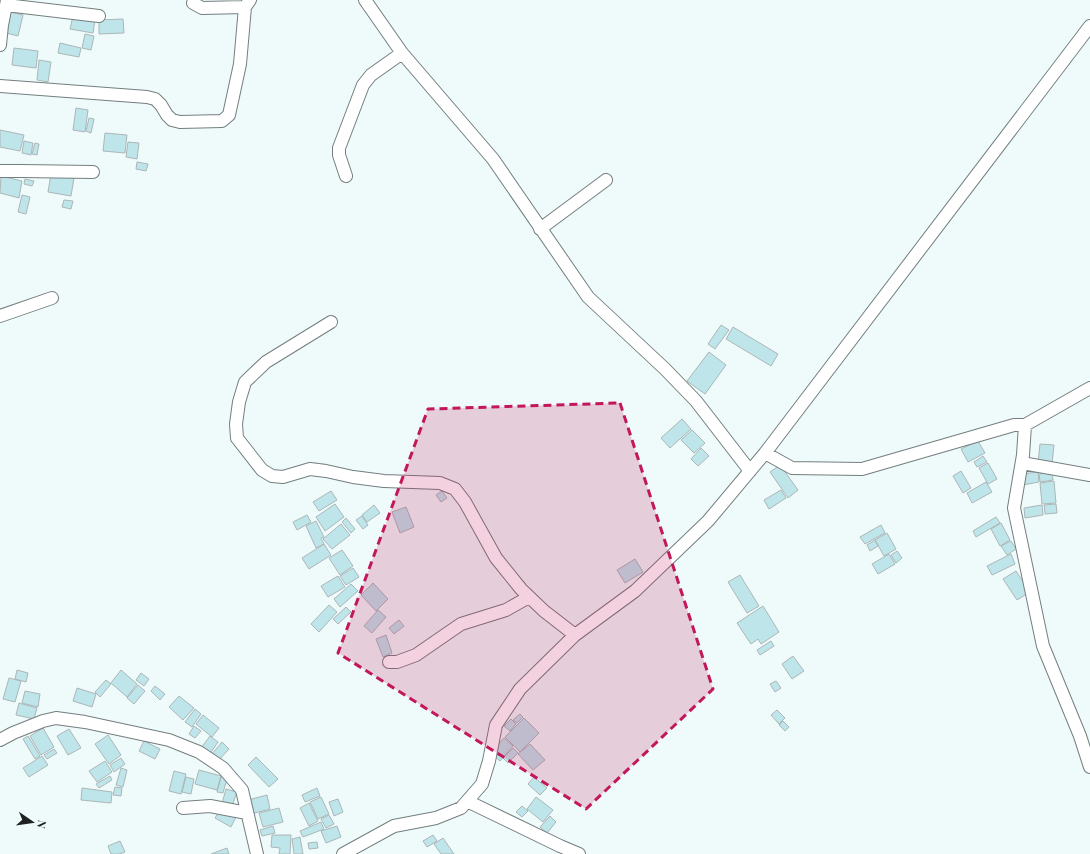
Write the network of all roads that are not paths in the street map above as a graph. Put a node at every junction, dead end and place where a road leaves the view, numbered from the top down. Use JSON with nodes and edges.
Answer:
{"nodes":[{"id":1,"x":365,"y":0,"type":"edge"},
{"id":2,"x":6,"y":3,"type":"edge"},
{"id":3,"x":193,"y":3,"type":"dead end"},
{"id":4,"x":247,"y":4,"type":"edge"},
{"id":5,"x":99,"y":16,"type":"dead end"},
{"id":6,"x":1090,"y":26,"type":"edge"},
{"id":7,"x":0,"y":45,"type":"edge"},
{"id":8,"x":402,"y":53,"type":"junction"},
{"id":9,"x":0,"y":86,"type":"edge"},
{"id":10,"x":0,"y":171,"type":"edge"},
{"id":11,"x":93,"y":172,"type":"dead end"},
{"id":12,"x":346,"y":176,"type":"dead end"},
{"id":13,"x":606,"y":180,"type":"dead end"},
{"id":14,"x":540,"y":229,"type":"junction"},
{"id":15,"x":52,"y":298,"type":"dead end"},
{"id":16,"x":0,"y":316,"type":"edge"},
{"id":17,"x":331,"y":322,"type":"dead end"},
{"id":18,"x":1090,"y":388,"type":"edge"},
{"id":19,"x":1024,"y":425,"type":"junction"},
{"id":20,"x":765,"y":453,"type":"junction"},
{"id":21,"x":1022,"y":463,"type":"junction"},
{"id":22,"x":750,"y":471,"type":"junction"},
{"id":23,"x":1090,"y":475,"type":"edge"},
{"id":24,"x":529,"y":597,"type":"junction"},
{"id":25,"x":575,"y":635,"type":"junction"},
{"id":26,"x":389,"y":662,"type":"dead end"},
{"id":27,"x":0,"y":740,"type":"edge"},
{"id":28,"x":1090,"y":767,"type":"edge"},
{"id":29,"x":467,"y":801,"type":"junction"},
{"id":30,"x":182,"y":808,"type":"dead end"},
{"id":31,"x":247,"y":813,"type":"junction"},
{"id":32,"x":257,"y":854,"type":"edge"},
{"id":33,"x":343,"y":854,"type":"edge"},
{"id":34,"x":579,"y":854,"type":"edge"}],
"edges":[{"from":1,"to":8,"type":"street"},
{"from":2,"to":5,"type":"street"},
{"from":2,"to":7,"type":"street"},
{"from":3,"to":4,"type":"street"},
{"from":4,"to":9,"type":"street"},
{"from":6,"to":20,"type":"street"},
{"from":8,"to":12,"type":"street"},
{"from":8,"to":14,"type":"street"},
{"from":10,"to":11,"type":"street"},
{"from":13,"to":14,"type":"street"},
{"from":14,"to":22,"type":"street"},
{"from":15,"to":16,"type":"street"},
{"from":17,"to":24,"type":"street"},
{"from":18,"to":19,"type":"street"},
{"from":19,"to":20,"type":"street"},
{"from":19,"to":21,"type":"street"},
{"from":20,"to":22,"type":"street"},
{"from":21,"to":23,"type":"street"},
{"from":21,"to":28,"type":"street"},
{"from":22,"to":25,"type":"street"},
{"from":24,"to":25,"type":"street"},
{"from":24,"to":26,"type":"street"},
{"from":25,"to":29,"type":"street"},
{"from":27,"to":31,"type":"street"},
{"from":29,"to":33,"type":"street"},
{"from":29,"to":34,"type":"street"},
{"from":30,"to":31,"type":"street"},
{"from":31,"to":32,"type":"street"}]}
